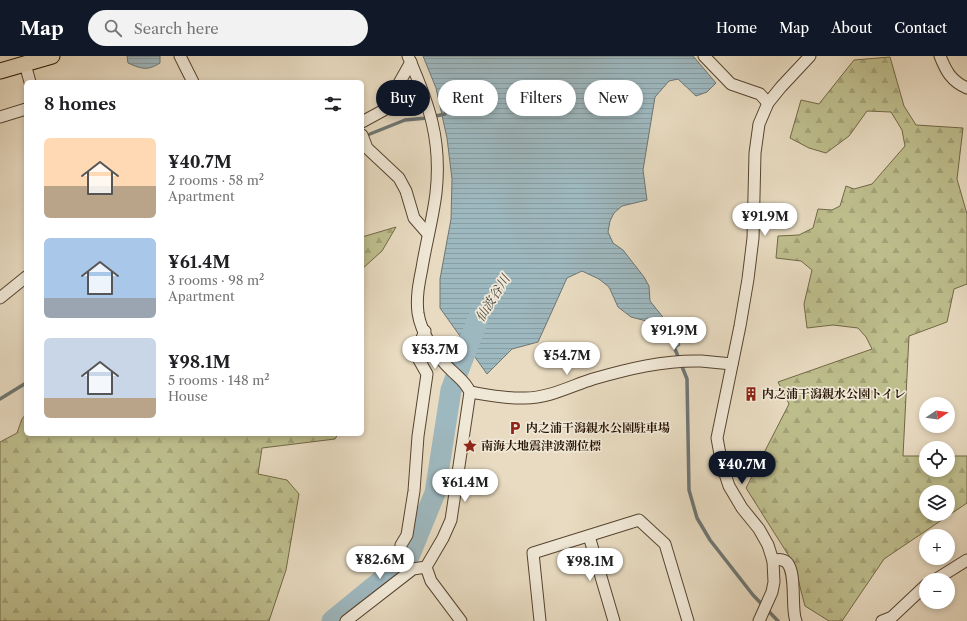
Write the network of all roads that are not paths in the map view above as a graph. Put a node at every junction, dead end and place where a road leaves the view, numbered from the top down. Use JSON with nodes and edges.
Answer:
{"nodes":[{"id":1,"x":52,"y":56,"type":"edge"},
{"id":2,"x":180,"y":56,"type":"edge"},
{"id":3,"x":704,"y":56,"type":"edge"},
{"id":4,"x":810,"y":56,"type":"edge"},
{"id":5,"x":940,"y":56,"type":"edge"},
{"id":6,"x":410,"y":59,"type":"edge"},
{"id":7,"x":31,"y":60,"type":"edge"},
{"id":8,"x":0,"y":70,"type":"edge"},
{"id":9,"x":30,"y":80,"type":"edge"},
{"id":10,"x":192,"y":80,"type":"edge"},
{"id":11,"x":967,"y":88,"type":"edge"},
{"id":12,"x":768,"y":103,"type":"junction"},
{"id":13,"x":24,"y":110,"type":"edge"},
{"id":14,"x":0,"y":117,"type":"edge"},
{"id":15,"x":364,"y":121,"type":"edge"},
{"id":16,"x":364,"y":144,"type":"edge"},
{"id":17,"x":428,"y":234,"type":"junction"},
{"id":18,"x":24,"y":279,"type":"edge"},
{"id":19,"x":0,"y":298,"type":"edge"},
{"id":20,"x":426,"y":334,"type":"junction"},
{"id":21,"x":732,"y":364,"type":"junction"},
{"id":22,"x":468,"y":388,"type":"junction"},
{"id":23,"x":589,"y":536,"type":"junction"},
{"id":24,"x":401,"y":546,"type":"dead end"},
{"id":25,"x":967,"y":560,"type":"edge"},
{"id":26,"x":773,"y":561,"type":"junction"},
{"id":27,"x":426,"y":567,"type":"junction"},
{"id":28,"x":946,"y":573,"type":"edge"},
{"id":29,"x":919,"y":592,"type":"edge"},
{"id":30,"x":346,"y":621,"type":"edge"},
{"id":31,"x":461,"y":621,"type":"edge"},
{"id":32,"x":540,"y":621,"type":"edge"},
{"id":33,"x":614,"y":621,"type":"edge"},
{"id":34,"x":688,"y":621,"type":"edge"},
{"id":35,"x":759,"y":621,"type":"edge"},
{"id":36,"x":796,"y":621,"type":"edge"},
{"id":37,"x":882,"y":621,"type":"edge"}],
"edges":[{"from":1,"to":7,"type":"main road"},
{"from":2,"to":10,"type":"street"},
{"from":3,"to":12,"type":"street"},
{"from":4,"to":12,"type":"street"},
{"from":5,"to":11,"type":"street"},
{"from":6,"to":15,"type":"street"},
{"from":6,"to":17,"type":"street"},
{"from":7,"to":8,"type":"main road"},
{"from":7,"to":9,"type":"street"},
{"from":12,"to":21,"type":"street"},
{"from":13,"to":14,"type":"street"},
{"from":16,"to":17,"type":"street"},
{"from":17,"to":20,"type":"street"},
{"from":18,"to":19,"type":"street"},
{"from":20,"to":22,"type":"street"},
{"from":20,"to":24,"type":"street"},
{"from":21,"to":22,"type":"street"},
{"from":21,"to":26,"type":"street"},
{"from":22,"to":27,"type":"street"},
{"from":23,"to":32,"type":"street"},
{"from":23,"to":33,"type":"street"},
{"from":23,"to":34,"type":"street"},
{"from":25,"to":28,"type":"street"},
{"from":26,"to":35,"type":"street"},
{"from":26,"to":36,"type":"street"},
{"from":27,"to":30,"type":"street"},
{"from":27,"to":31,"type":"street"},
{"from":29,"to":37,"type":"street"}]}
